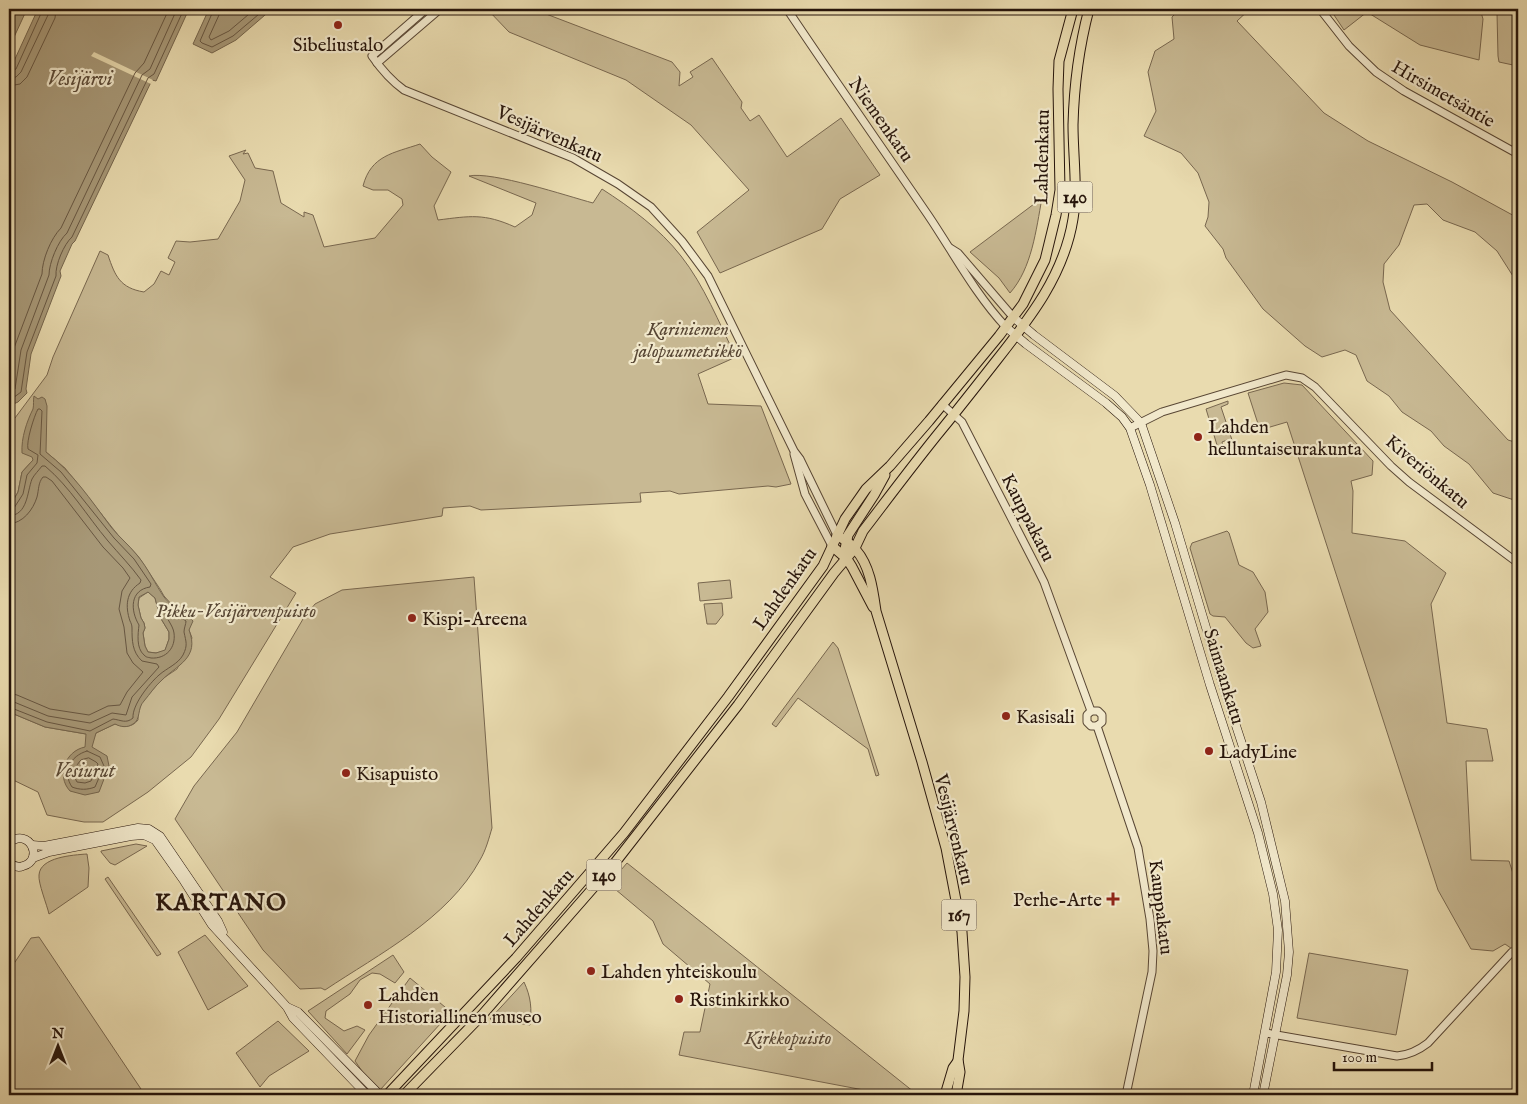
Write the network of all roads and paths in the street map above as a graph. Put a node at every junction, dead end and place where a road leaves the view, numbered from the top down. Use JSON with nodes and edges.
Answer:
{"nodes":[{"id":1,"x":426,"y":9,"type":"edge"},
{"id":2,"x":440,"y":9,"type":"edge"},
{"id":3,"x":787,"y":9,"type":"edge"},
{"id":4,"x":1073,"y":9,"type":"edge"},
{"id":5,"x":1089,"y":9,"type":"edge"},
{"id":6,"x":1320,"y":9,"type":"edge"},
{"id":7,"x":377,"y":63,"type":"junction"},
{"id":8,"x":1518,"y":154,"type":"edge"},
{"id":9,"x":950,"y":248,"type":"junction"},
{"id":10,"x":1013,"y":317,"type":"junction"},
{"id":11,"x":1024,"y":326,"type":"junction"},
{"id":12,"x":1006,"y":327,"type":"junction"},
{"id":13,"x":1016,"y":336,"type":"junction"},
{"id":14,"x":942,"y":404,"type":"junction"},
{"id":15,"x":954,"y":414,"type":"junction"},
{"id":16,"x":1141,"y":422,"type":"junction"},
{"id":17,"x":1130,"y":428,"type":"junction"},
{"id":18,"x":794,"y":451,"type":"junction"},
{"id":19,"x":890,"y":466,"type":"junction"},
{"id":20,"x":837,"y":535,"type":"junction"},
{"id":21,"x":846,"y":541,"type":"junction"},
{"id":22,"x":832,"y":546,"type":"junction"},
{"id":23,"x":855,"y":548,"type":"junction"},
{"id":24,"x":847,"y":559,"type":"junction"},
{"id":25,"x":1518,"y":563,"type":"edge"},
{"id":26,"x":876,"y":611,"type":"junction"},
{"id":27,"x":1091,"y":711,"type":"junction"},
{"id":28,"x":1097,"y":726,"type":"junction"},
{"id":29,"x":9,"y":843,"type":"edge"},
{"id":30,"x":32,"y":845,"type":"junction"},
{"id":31,"x":33,"y":858,"type":"junction"},
{"id":32,"x":9,"y":862,"type":"edge"},
{"id":33,"x":225,"y":937,"type":"junction"},
{"id":34,"x":1512,"y":952,"type":"tunnel mouth"},
{"id":35,"x":287,"y":1007,"type":"junction"},
{"id":36,"x":1266,"y":1033,"type":"junction"},
{"id":37,"x":1276,"y":1035,"type":"junction"},
{"id":38,"x":958,"y":1060,"type":"junction"},
{"id":39,"x":367,"y":1095,"type":"edge"},
{"id":40,"x":380,"y":1095,"type":"edge"},
{"id":41,"x":387,"y":1095,"type":"edge"},
{"id":42,"x":404,"y":1095,"type":"edge"},
{"id":43,"x":945,"y":1095,"type":"edge"},
{"id":44,"x":956,"y":1095,"type":"edge"},
{"id":45,"x":1126,"y":1095,"type":"edge"},
{"id":46,"x":1253,"y":1095,"type":"edge"},
{"id":47,"x":1263,"y":1095,"type":"edge"}],
"edges":[{"from":1,"to":7,"type":"street","name":"Vesijärvenkatu"},
{"from":2,"to":7,"type":"street"},
{"from":3,"to":9,"type":"street","name":"Niemenkatu"},
{"from":4,"to":10,"type":"main road","name":"Lahdenkatu","number":"140"},
{"from":5,"to":11,"type":"main road","name":"Lahdenkatu","number":"140"},
{"from":6,"to":8,"type":"street","name":"Hirsimetsäntie"},
{"from":7,"to":18,"type":"street","name":"Vesijärvenkatu"},
{"from":9,"to":10,"type":"street","name":"Niemenkatu"},
{"from":9,"to":12,"type":"street","name":"Niemenkatu"},
{"from":10,"to":11,"type":"main road","name":"Niemenkatu"},
{"from":10,"to":12,"type":"main road","name":"Lahdenkatu","number":"140"},
{"from":11,"to":13,"type":"main road","name":"Lahdenkatu","number":"140"},
{"from":11,"to":16,"type":"main road","name":"Saimaankatu"},
{"from":12,"to":13,"type":"main road","name":"Saimaankatu"},
{"from":12,"to":14,"type":"main road","name":"Lahdenkatu","number":"140"},
{"from":13,"to":15,"type":"main road","name":"Lahdenkatu","number":"140"},
{"from":13,"to":17,"type":"main road","name":"Saimaankatu"},
{"from":14,"to":15,"type":"street","name":"Kauppakatu"},
{"from":14,"to":19,"type":"main road","name":"Lahdenkatu","number":"140"},
{"from":15,"to":23,"type":"main road","name":"Lahdenkatu","number":"140"},
{"from":15,"to":27,"type":"street","name":"Kauppakatu"},
{"from":16,"to":17,"type":"street","name":"Kiveriönkatu"},
{"from":16,"to":25,"type":"street","name":"Kiveriönkatu"},
{"from":16,"to":37,"type":"main road","name":"Saimaankatu"},
{"from":17,"to":36,"type":"main road","name":"Saimaankatu"},
{"from":18,"to":20,"type":"street","name":"Vesijärvenkatu"},
{"from":18,"to":22,"type":"street","name":"Vesijärvenkatu"},
{"from":19,"to":20,"type":"main road","name":"Lahdenkatu","number":"140"},
{"from":19,"to":21,"type":"main road"},
{"from":20,"to":21,"type":"main road","name":"Vesijärvenkatu","number":"167"},
{"from":20,"to":22,"type":"main road","name":"Lahdenkatu","number":"140"},
{"from":21,"to":23,"type":"main road","name":"Vesijärvenkatu","number":"167"},
{"from":21,"to":24,"type":"main road"},
{"from":22,"to":24,"type":"main road","name":"Vesijärvenkatu","number":"167"},
{"from":22,"to":41,"type":"main road","name":"Lahdenkatu","number":"140"},
{"from":23,"to":24,"type":"main road","name":"Lahdenkatu","number":"140"},
{"from":23,"to":26,"type":"main road","name":"Vesijärvenkatu","number":"167"},
{"from":24,"to":26,"type":"main road","name":"Vesijärvenkatu","number":"167"},
{"from":24,"to":42,"type":"main road","name":"Lahdenkatu","number":"140"},
{"from":26,"to":38,"type":"main road","name":"Vesijärvenkatu","number":"167"},
{"from":27,"to":28,"type":"street"},
{"from":27,"to":28,"type":"street"},
{"from":28,"to":45,"type":"street","name":"Kauppakatu"},
{"from":29,"to":30,"type":"main road"},
{"from":30,"to":31,"type":"main road"},
{"from":30,"to":33,"type":"main road"},
{"from":31,"to":32,"type":"main road"},
{"from":31,"to":33,"type":"main road"},
{"from":33,"to":35,"type":"main road"},
{"from":34,"to":37,"type":"street"},
{"from":35,"to":39,"type":"main road"},
{"from":35,"to":40,"type":"main road"},
{"from":36,"to":37,"type":"street"},
{"from":36,"to":46,"type":"main road","name":"Saimaankatu"},
{"from":37,"to":47,"type":"main road","name":"Saimaankatu"},
{"from":38,"to":43,"type":"main road","name":"Vesijärvenkatu","number":"167"},
{"from":38,"to":44,"type":"main road","name":"Vesijärvenkatu","number":"167"}]}
